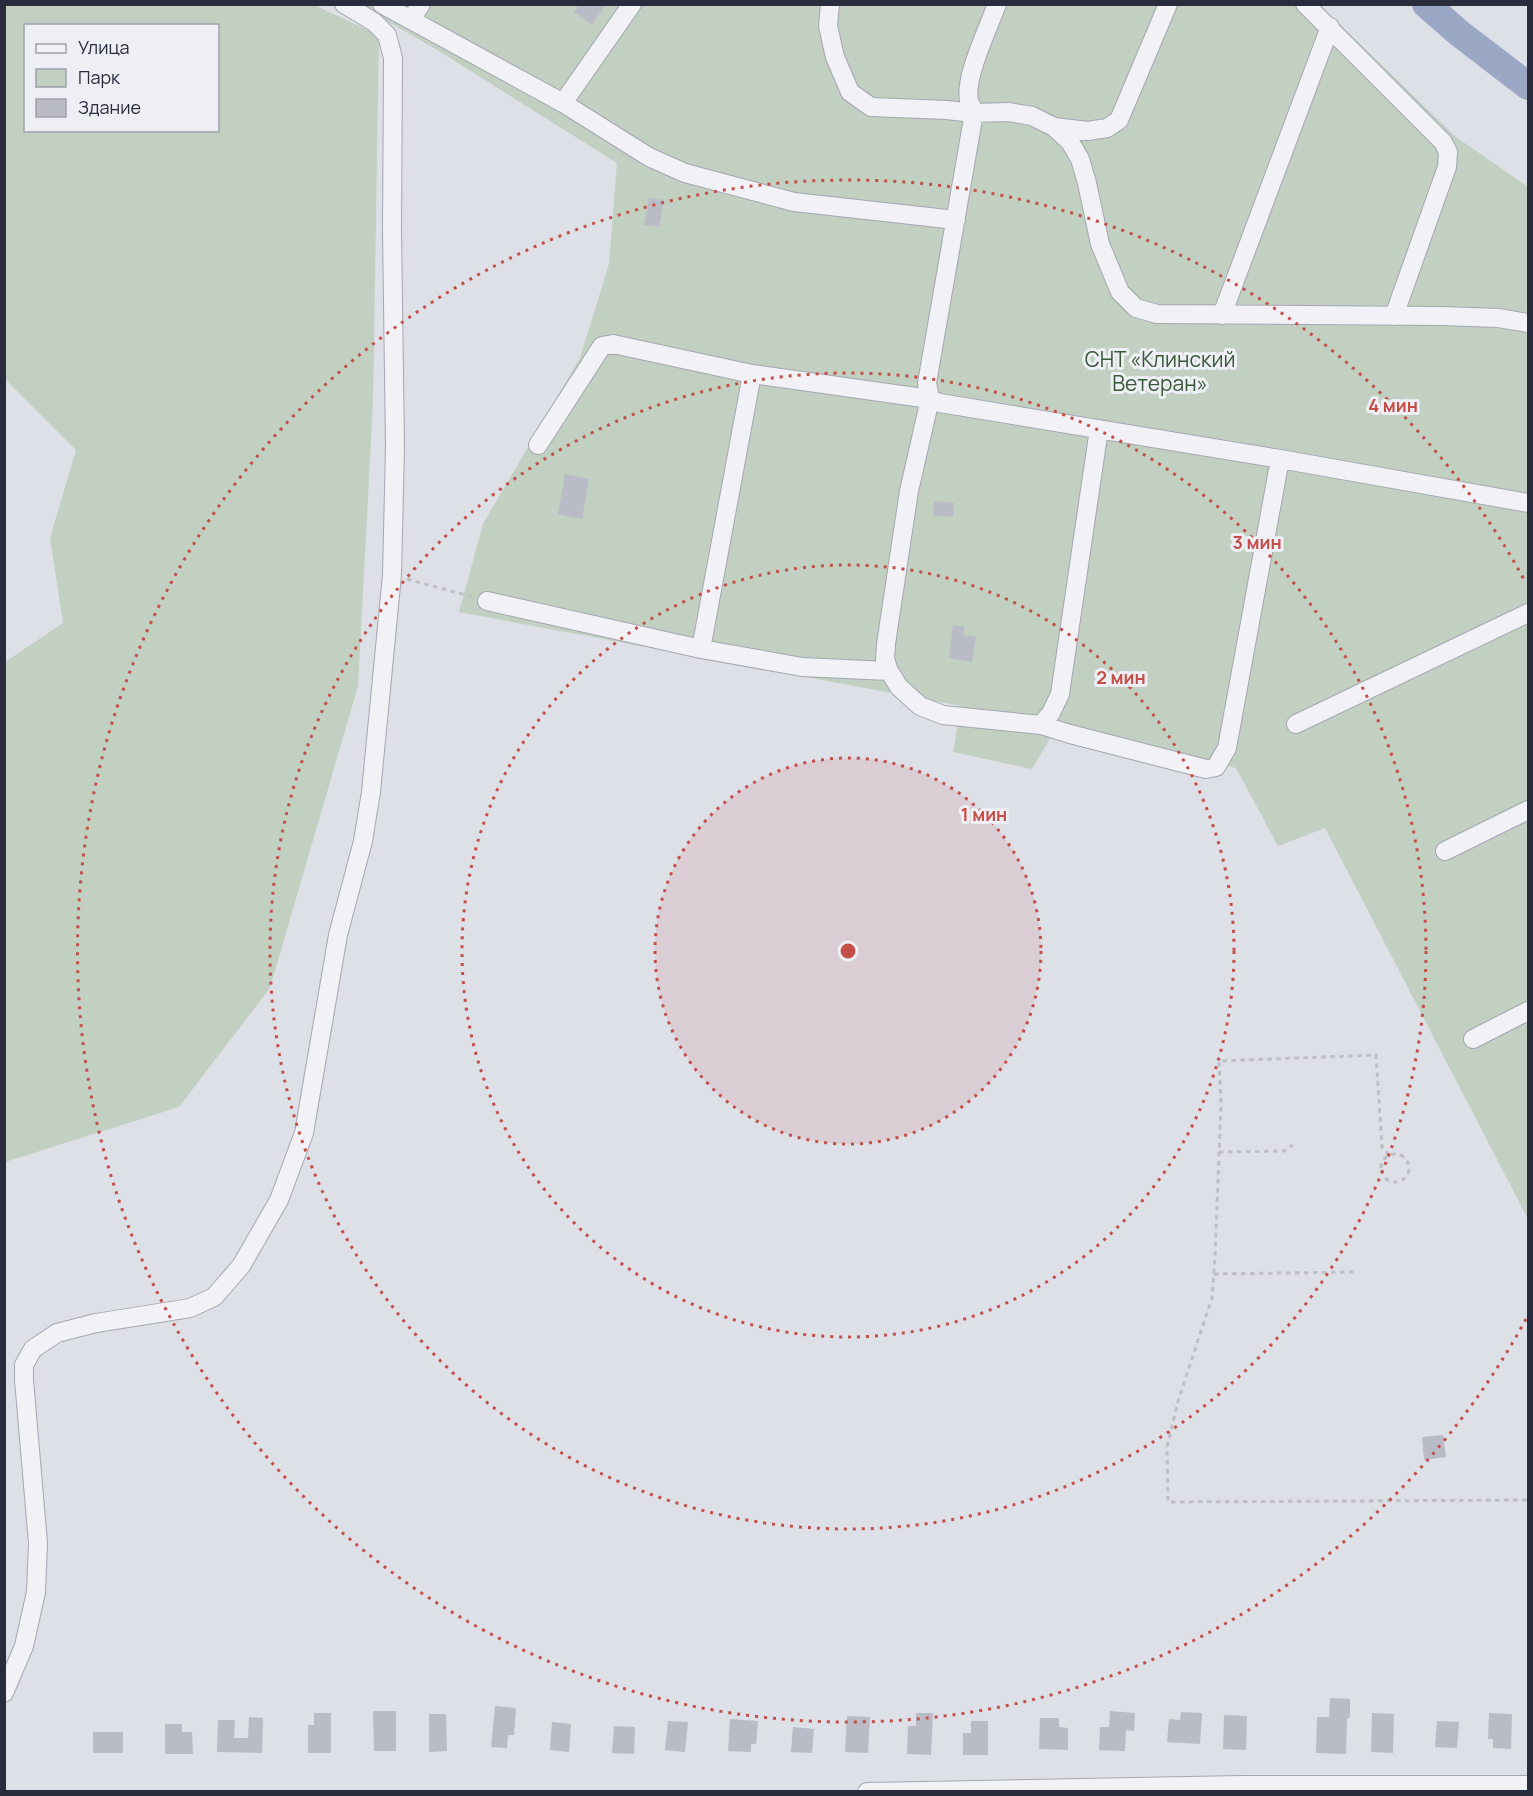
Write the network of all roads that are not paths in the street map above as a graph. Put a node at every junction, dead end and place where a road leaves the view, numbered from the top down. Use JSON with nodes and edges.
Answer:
{"nodes":[{"id":1,"x":344,"y":4,"type":"edge"},
{"id":2,"x":382,"y":4,"type":"edge"},
{"id":3,"x":632,"y":4,"type":"edge"},
{"id":4,"x":830,"y":4,"type":"edge"},
{"id":5,"x":998,"y":4,"type":"edge"},
{"id":6,"x":1168,"y":4,"type":"edge"},
{"id":7,"x":1305,"y":4,"type":"edge"},
{"id":8,"x":416,"y":12,"type":"edge"},
{"id":9,"x":1330,"y":27,"type":"junction"},
{"id":10,"x":563,"y":103,"type":"junction"},
{"id":11,"x":974,"y":113,"type":"junction"},
{"id":12,"x":1054,"y":127,"type":"junction"},
{"id":13,"x":956,"y":220,"type":"junction"},
{"id":14,"x":1222,"y":315,"type":"junction"},
{"id":15,"x":1394,"y":316,"type":"junction"},
{"id":16,"x":1528,"y":323,"type":"edge"},
{"id":17,"x":752,"y":374,"type":"junction"},
{"id":18,"x":930,"y":399,"type":"junction"},
{"id":19,"x":1099,"y":429,"type":"junction"},
{"id":20,"x":538,"y":445,"type":"dead end"},
{"id":21,"x":1280,"y":459,"type":"junction"},
{"id":22,"x":1528,"y":503,"type":"edge"},
{"id":23,"x":487,"y":600,"type":"road end"},
{"id":24,"x":1528,"y":613,"type":"edge"},
{"id":25,"x":701,"y":649,"type":"junction"},
{"id":26,"x":889,"y":672,"type":"junction"},
{"id":27,"x":1296,"y":724,"type":"dead end"},
{"id":28,"x":1041,"y":725,"type":"junction"},
{"id":29,"x":1528,"y":810,"type":"edge"},
{"id":30,"x":1444,"y":851,"type":"dead end"},
{"id":31,"x":1528,"y":1011,"type":"edge"},
{"id":32,"x":1473,"y":1039,"type":"dead end"},
{"id":33,"x":4,"y":1693,"type":"edge"},
{"id":34,"x":1528,"y":1785,"type":"edge"},
{"id":35,"x":1241,"y":1788,"type":"edge"},
{"id":36,"x":867,"y":1791,"type":"edge"}],
"edges":[{"from":1,"to":33,"type":"street"},
{"from":2,"to":8,"type":"street"},
{"from":3,"to":10,"type":"street"},
{"from":4,"to":11,"type":"street"},
{"from":5,"to":11,"type":"street"},
{"from":6,"to":12,"type":"street"},
{"from":7,"to":9,"type":"street"},
{"from":8,"to":10,"type":"street"},
{"from":9,"to":14,"type":"street"},
{"from":9,"to":15,"type":"street"},
{"from":10,"to":13,"type":"street"},
{"from":11,"to":12,"type":"street"},
{"from":11,"to":13,"type":"street"},
{"from":12,"to":14,"type":"street"},
{"from":13,"to":18,"type":"street"},
{"from":14,"to":15,"type":"street"},
{"from":15,"to":16,"type":"street"},
{"from":17,"to":18,"type":"street"},
{"from":17,"to":20,"type":"street"},
{"from":17,"to":25,"type":"street"},
{"from":18,"to":19,"type":"street"},
{"from":18,"to":26,"type":"street"},
{"from":19,"to":21,"type":"street"},
{"from":19,"to":28,"type":"street"},
{"from":21,"to":22,"type":"street"},
{"from":21,"to":28,"type":"street"},
{"from":23,"to":25,"type":"street"},
{"from":24,"to":27,"type":"street"},
{"from":25,"to":26,"type":"street"},
{"from":26,"to":28,"type":"street"},
{"from":29,"to":30,"type":"street"},
{"from":31,"to":32,"type":"street"},
{"from":34,"to":35,"type":"street"},
{"from":35,"to":36,"type":"street"}]}
